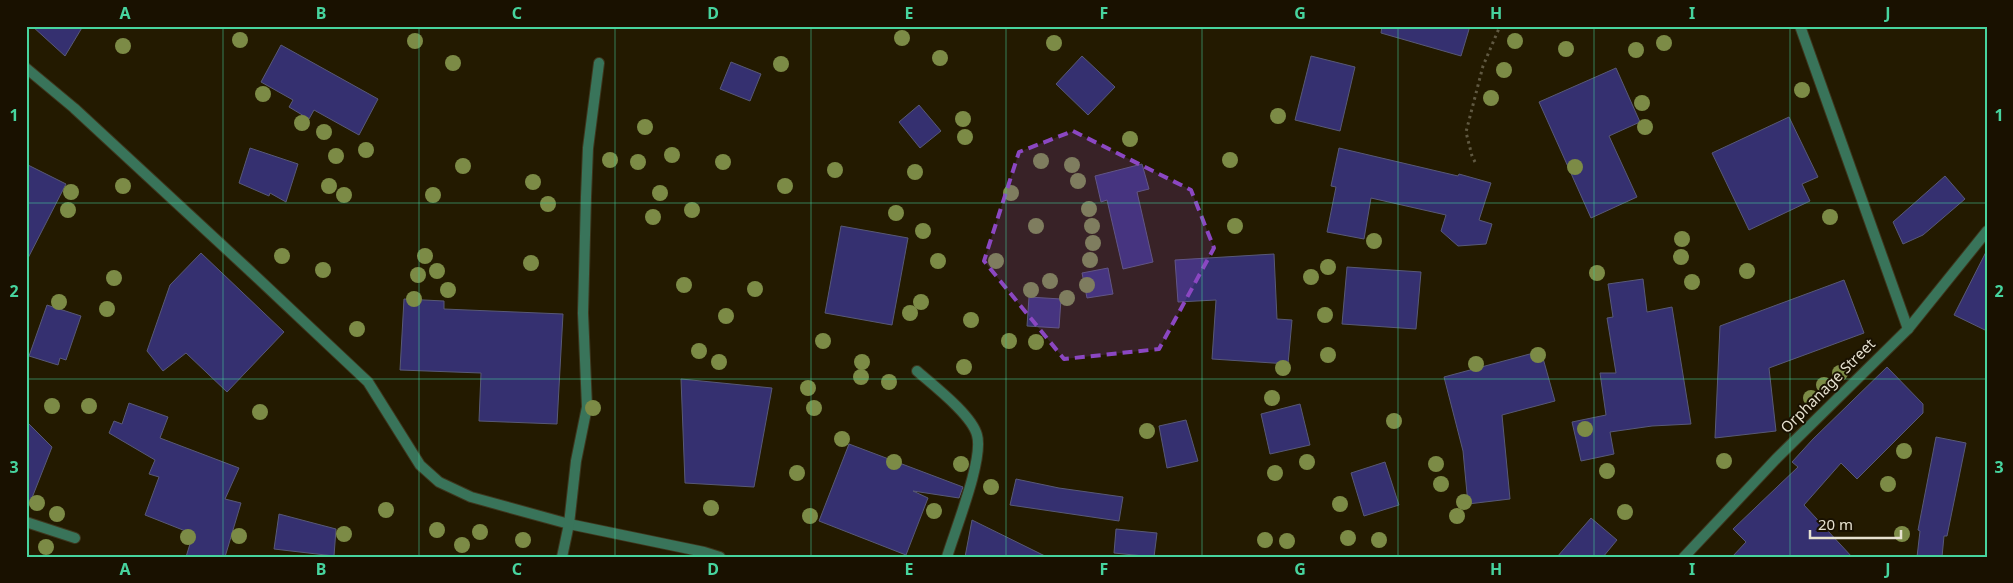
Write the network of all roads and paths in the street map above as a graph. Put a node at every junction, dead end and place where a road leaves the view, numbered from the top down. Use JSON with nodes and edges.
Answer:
{"nodes":[{"id":1,"x":1500,"y":26,"type":"edge"},
{"id":2,"x":1800,"y":26,"type":"edge"},
{"id":3,"x":599,"y":63,"type":"dead end"},
{"id":4,"x":26,"y":68,"type":"edge"},
{"id":5,"x":1475,"y":162,"type":"dead end"},
{"id":6,"x":1987,"y":231,"type":"edge"},
{"id":7,"x":1908,"y":328,"type":"junction"},
{"id":8,"x":917,"y":371,"type":"dead end"},
{"id":9,"x":26,"y":522,"type":"edge"},
{"id":10,"x":569,"y":524,"type":"junction"},
{"id":11,"x":75,"y":538,"type":"dead end"},
{"id":12,"x":562,"y":557,"type":"edge"},
{"id":13,"x":720,"y":557,"type":"edge"},
{"id":14,"x":947,"y":557,"type":"edge"},
{"id":15,"x":1684,"y":557,"type":"edge"}],
"edges":[{"from":1,"to":5,"type":"path"},
{"from":2,"to":7,"type":"street"},
{"from":3,"to":10,"type":"street"},
{"from":4,"to":10,"type":"street"},
{"from":6,"to":7,"type":"street","name":"Orphanage Street"},
{"from":7,"to":15,"type":"street","name":"Orphanage Street"},
{"from":8,"to":14,"type":"street"},
{"from":9,"to":11,"type":"street"},
{"from":10,"to":12,"type":"street"},
{"from":10,"to":13,"type":"street"}]}
